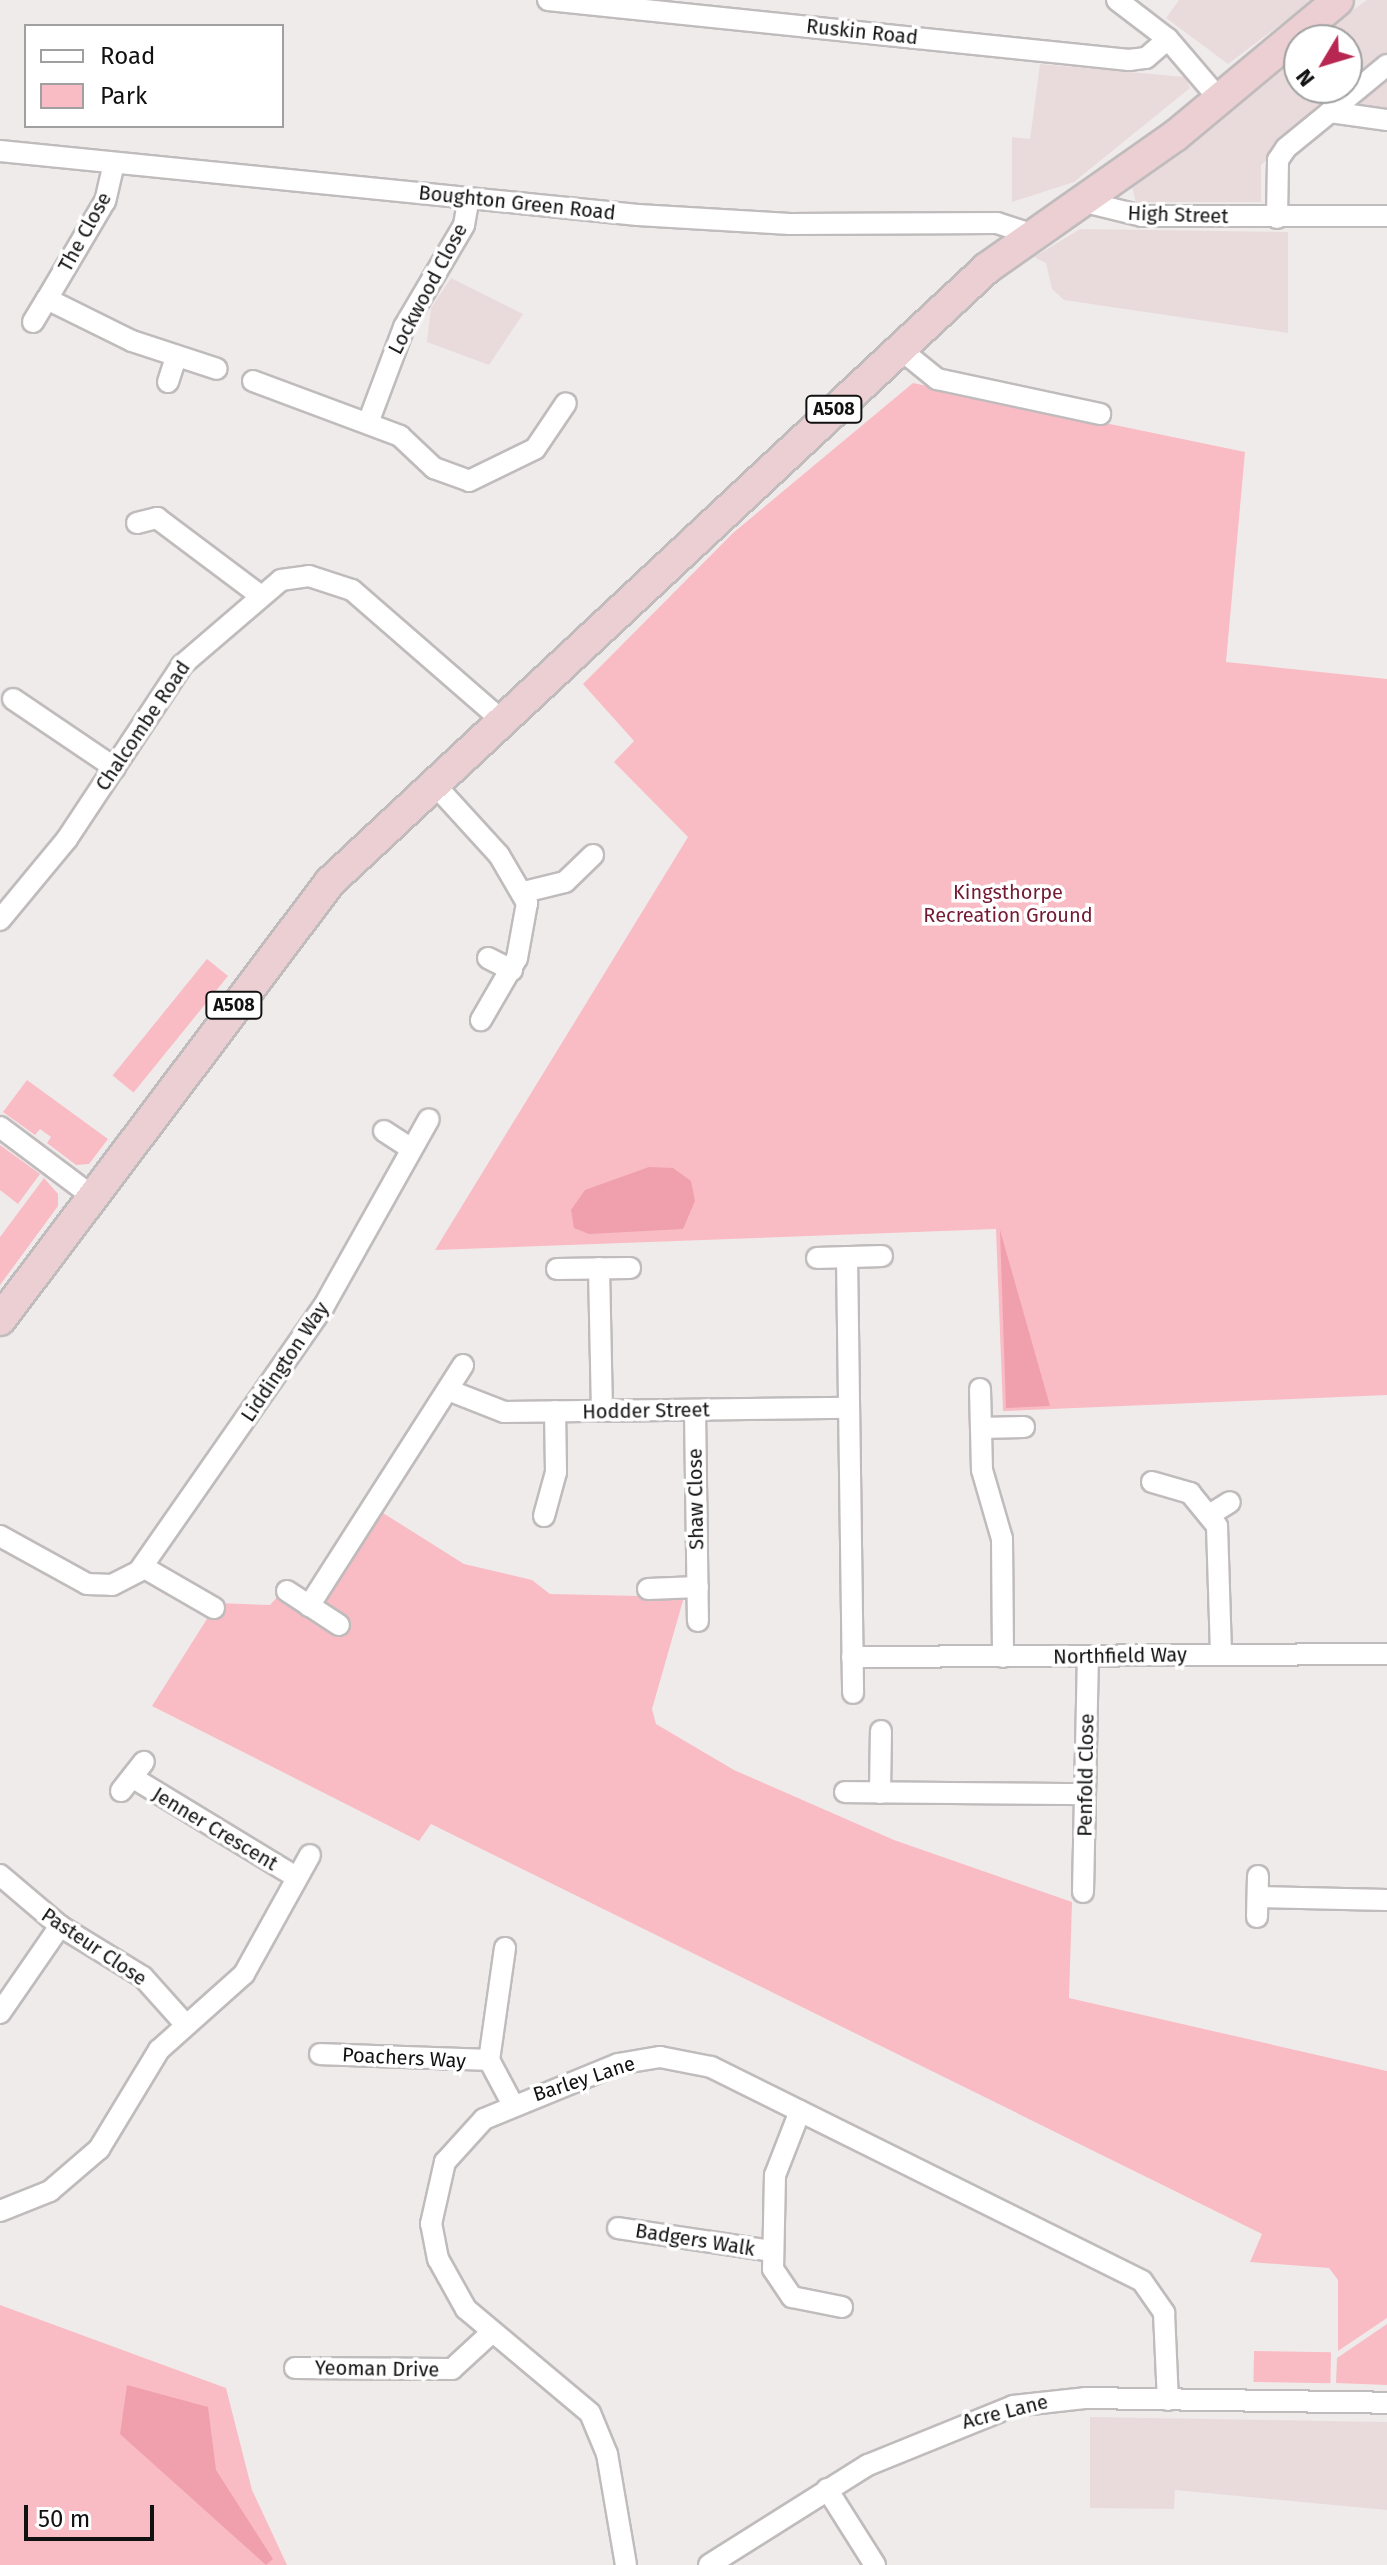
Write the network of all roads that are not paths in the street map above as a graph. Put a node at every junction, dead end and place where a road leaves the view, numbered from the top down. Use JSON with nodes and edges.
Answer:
{"nodes":[{"id":1,"x":548,"y":0,"type":"edge"},
{"id":2,"x":1117,"y":0,"type":"edge"},
{"id":3,"x":1338,"y":0,"type":"edge"},
{"id":4,"x":1168,"y":39,"type":"junction"},
{"id":5,"x":1387,"y":65,"type":"edge"},
{"id":6,"x":1221,"y":101,"type":"junction"},
{"id":7,"x":1330,"y":112,"type":"junction"},
{"id":8,"x":1387,"y":120,"type":"edge"},
{"id":9,"x":0,"y":151,"type":"edge"},
{"id":10,"x":114,"y":163,"type":"junction"},
{"id":11,"x":469,"y":198,"type":"junction"},
{"id":12,"x":1081,"y":201,"type":"junction"},
{"id":13,"x":1387,"y":216,"type":"edge"},
{"id":14,"x":1277,"y":218,"type":"junction"},
{"id":15,"x":1033,"y":235,"type":"junction"},
{"id":16,"x":47,"y":299,"type":"junction"},
{"id":17,"x":33,"y":322,"type":"dead end"},
{"id":18,"x":900,"y":349,"type":"junction"},
{"id":19,"x":176,"y":357,"type":"junction"},
{"id":20,"x":217,"y":369,"type":"dead end"},
{"id":21,"x":253,"y":381,"type":"dead end"},
{"id":22,"x":168,"y":382,"type":"dead end"},
{"id":23,"x":552,"y":406,"type":"dead end"},
{"id":24,"x":1100,"y":414,"type":"dead end"},
{"id":25,"x":368,"y":423,"type":"junction"},
{"id":26,"x":151,"y":514,"type":"dead end"},
{"id":27,"x":257,"y":593,"type":"junction"},
{"id":28,"x":13,"y":699,"type":"dead end"},
{"id":29,"x":505,"y":723,"type":"junction"},
{"id":30,"x":115,"y":768,"type":"junction"},
{"id":31,"x":436,"y":786,"type":"junction"},
{"id":32,"x":593,"y":854,"type":"dead end"},
{"id":33,"x":524,"y":892,"type":"junction"},
{"id":34,"x":0,"y":920,"type":"edge"},
{"id":35,"x":488,"y":958,"type":"dead end"},
{"id":36,"x":512,"y":970,"type":"junction"},
{"id":37,"x":481,"y":1020,"type":"dead end"},
{"id":38,"x":429,"y":1119,"type":"dead end"},
{"id":39,"x":0,"y":1127,"type":"edge"},
{"id":40,"x":384,"y":1131,"type":"dead end"},
{"id":41,"x":410,"y":1148,"type":"junction"},
{"id":42,"x":92,"y":1196,"type":"junction"},
{"id":43,"x":882,"y":1256,"type":"dead end"},
{"id":44,"x":847,"y":1257,"type":"junction"},
{"id":45,"x":817,"y":1258,"type":"dead end"},
{"id":46,"x":599,"y":1268,"type":"junction"},
{"id":47,"x":630,"y":1268,"type":"dead end"},
{"id":48,"x":557,"y":1269,"type":"dead end"},
{"id":49,"x":0,"y":1320,"type":"edge"},
{"id":50,"x":463,"y":1365,"type":"dead end"},
{"id":51,"x":980,"y":1389,"type":"dead end"},
{"id":52,"x":448,"y":1390,"type":"junction"},
{"id":53,"x":849,"y":1408,"type":"junction"},
{"id":54,"x":695,"y":1410,"type":"junction"},
{"id":55,"x":555,"y":1411,"type":"junction"},
{"id":56,"x":602,"y":1411,"type":"junction"},
{"id":57,"x":1024,"y":1427,"type":"dead end"},
{"id":58,"x":981,"y":1428,"type":"junction"},
{"id":59,"x":1152,"y":1482,"type":"dead end"},
{"id":60,"x":1230,"y":1502,"type":"dead end"},
{"id":61,"x":1211,"y":1514,"type":"junction"},
{"id":62,"x":544,"y":1516,"type":"dead end"},
{"id":63,"x":0,"y":1536,"type":"edge"},
{"id":64,"x":143,"y":1567,"type":"junction"},
{"id":65,"x":698,"y":1587,"type":"junction"},
{"id":66,"x":648,"y":1589,"type":"dead end"},
{"id":67,"x":287,"y":1591,"type":"dead end"},
{"id":68,"x":309,"y":1606,"type":"junction"},
{"id":69,"x":214,"y":1608,"type":"dead end"},
{"id":70,"x":698,"y":1621,"type":"dead end"},
{"id":71,"x":339,"y":1625,"type":"dead end"},
{"id":72,"x":1387,"y":1654,"type":"edge"},
{"id":73,"x":1221,"y":1655,"type":"junction"},
{"id":74,"x":852,"y":1657,"type":"junction"},
{"id":75,"x":1003,"y":1657,"type":"junction"},
{"id":76,"x":1088,"y":1657,"type":"junction"},
{"id":77,"x":853,"y":1693,"type":"dead end"},
{"id":78,"x":881,"y":1731,"type":"dead end"},
{"id":79,"x":134,"y":1777,"type":"dead end"},
{"id":80,"x":845,"y":1792,"type":"dead end"},
{"id":81,"x":880,"y":1793,"type":"junction"},
{"id":82,"x":1085,"y":1794,"type":"junction"},
{"id":83,"x":310,"y":1855,"type":"dead end"},
{"id":84,"x":0,"y":1875,"type":"edge"},
{"id":85,"x":1258,"y":1876,"type":"dead end"},
{"id":86,"x":296,"y":1877,"type":"junction"},
{"id":87,"x":1083,"y":1892,"type":"dead end"},
{"id":88,"x":1387,"y":1900,"type":"edge"},
{"id":89,"x":60,"y":1926,"type":"junction"},
{"id":90,"x":505,"y":1948,"type":"dead end"},
{"id":91,"x":0,"y":2013,"type":"edge"},
{"id":92,"x":185,"y":2024,"type":"junction"},
{"id":93,"x":320,"y":2054,"type":"dead end"},
{"id":94,"x":489,"y":2060,"type":"junction"},
{"id":95,"x":512,"y":2103,"type":"junction"},
{"id":96,"x":800,"y":2111,"type":"junction"},
{"id":97,"x":0,"y":2211,"type":"edge"},
{"id":98,"x":618,"y":2228,"type":"dead end"},
{"id":99,"x":771,"y":2251,"type":"junction"},
{"id":100,"x":842,"y":2307,"type":"dead end"},
{"id":101,"x":491,"y":2333,"type":"junction"},
{"id":102,"x":295,"y":2368,"type":"dead end"},
{"id":103,"x":1168,"y":2400,"type":"junction"},
{"id":104,"x":1387,"y":2403,"type":"edge"},
{"id":105,"x":827,"y":2489,"type":"junction"},
{"id":106,"x":626,"y":2565,"type":"edge"},
{"id":107,"x":709,"y":2565,"type":"edge"},
{"id":108,"x":875,"y":2565,"type":"edge"}],
"edges":[{"from":1,"to":4,"type":"street","name":"Ruskin Road"},
{"from":2,"to":4,"type":"street"},
{"from":3,"to":6,"type":"highway","number":"A508"},
{"from":4,"to":6,"type":"street"},
{"from":5,"to":7,"type":"street"},
{"from":6,"to":12,"type":"highway","number":"A508"},
{"from":7,"to":8,"type":"street"},
{"from":7,"to":14,"type":"street"},
{"from":9,"to":10,"type":"street","name":"Boughton Green Road"},
{"from":10,"to":11,"type":"street","name":"Boughton Green Road"},
{"from":10,"to":16,"type":"street","name":"The Close"},
{"from":11,"to":15,"type":"street","name":"Boughton Green Road"},
{"from":11,"to":25,"type":"street","name":"Lockwood Close"},
{"from":12,"to":14,"type":"street","name":"High Street"},
{"from":12,"to":15,"type":"highway","number":"A508"},
{"from":13,"to":14,"type":"street","name":"High Street"},
{"from":15,"to":18,"type":"highway","number":"A508"},
{"from":16,"to":17,"type":"street","name":"The Close"},
{"from":16,"to":19,"type":"street"},
{"from":18,"to":24,"type":"street"},
{"from":18,"to":29,"type":"highway","number":"A508"},
{"from":19,"to":20,"type":"street"},
{"from":19,"to":22,"type":"street"},
{"from":21,"to":25,"type":"street"},
{"from":23,"to":25,"type":"street"},
{"from":26,"to":27,"type":"street"},
{"from":27,"to":29,"type":"street","name":"Chalcombe Road"},
{"from":27,"to":30,"type":"street","name":"Chalcombe Road"},
{"from":28,"to":30,"type":"street"},
{"from":29,"to":31,"type":"highway","number":"A508"},
{"from":30,"to":34,"type":"street","name":"Chalcombe Road"},
{"from":31,"to":33,"type":"street"},
{"from":31,"to":42,"type":"highway","number":"A508"},
{"from":32,"to":33,"type":"street"},
{"from":33,"to":36,"type":"street"},
{"from":35,"to":36,"type":"street"},
{"from":36,"to":37,"type":"street"},
{"from":38,"to":41,"type":"street","name":"Liddington Way"},
{"from":39,"to":42,"type":"street"},
{"from":40,"to":41,"type":"street"},
{"from":41,"to":64,"type":"street","name":"Liddington Way"},
{"from":42,"to":49,"type":"highway","number":"A508"},
{"from":43,"to":44,"type":"street"},
{"from":44,"to":45,"type":"street"},
{"from":44,"to":53,"type":"street"},
{"from":46,"to":47,"type":"street"},
{"from":46,"to":48,"type":"street"},
{"from":46,"to":56,"type":"street"},
{"from":50,"to":52,"type":"street"},
{"from":51,"to":58,"type":"street"},
{"from":52,"to":55,"type":"street","name":"Hodder Street"},
{"from":52,"to":68,"type":"street"},
{"from":53,"to":54,"type":"street","name":"Hodder Street"},
{"from":53,"to":74,"type":"street"},
{"from":54,"to":56,"type":"street","name":"Hodder Street"},
{"from":54,"to":65,"type":"street","name":"Shaw Close"},
{"from":55,"to":56,"type":"street","name":"Hodder Street"},
{"from":55,"to":62,"type":"street"},
{"from":57,"to":58,"type":"street"},
{"from":58,"to":75,"type":"street"},
{"from":59,"to":61,"type":"street"},
{"from":60,"to":61,"type":"street"},
{"from":61,"to":73,"type":"street"},
{"from":63,"to":64,"type":"street","name":"Liddington Way"},
{"from":64,"to":69,"type":"street"},
{"from":65,"to":66,"type":"street"},
{"from":65,"to":70,"type":"street","name":"Shaw Close"},
{"from":67,"to":68,"type":"street"},
{"from":68,"to":71,"type":"street"},
{"from":72,"to":73,"type":"street","name":"Northfield Way"},
{"from":73,"to":76,"type":"street","name":"Northfield Way"},
{"from":74,"to":75,"type":"street","name":"Northfield Way"},
{"from":74,"to":77,"type":"street"},
{"from":75,"to":76,"type":"street","name":"Northfield Way"},
{"from":76,"to":82,"type":"street","name":"Penfold Close"},
{"from":78,"to":81,"type":"street"},
{"from":79,"to":86,"type":"street","name":"Jenner Crescent"},
{"from":80,"to":81,"type":"street"},
{"from":81,"to":82,"type":"street"},
{"from":82,"to":87,"type":"street","name":"Penfold Close"},
{"from":83,"to":86,"type":"street","name":"Jenner Crescent"},
{"from":84,"to":89,"type":"street","name":"Pasteur Close"},
{"from":85,"to":88,"type":"street"},
{"from":86,"to":92,"type":"street","name":"Jenner Crescent"},
{"from":89,"to":91,"type":"street"},
{"from":89,"to":92,"type":"street","name":"Pasteur Close"},
{"from":90,"to":94,"type":"street","name":"Poachers Way"},
{"from":92,"to":97,"type":"street","name":"Jenner Crescent"},
{"from":93,"to":94,"type":"street","name":"Poachers Way"},
{"from":94,"to":95,"type":"street","name":"Poachers Way"},
{"from":95,"to":96,"type":"street","name":"Barley Lane"},
{"from":95,"to":101,"type":"street","name":"Barley Lane"},
{"from":96,"to":99,"type":"street","name":"Badgers Walk"},
{"from":96,"to":103,"type":"street","name":"Barley Lane"},
{"from":98,"to":99,"type":"street","name":"Badgers Walk"},
{"from":99,"to":100,"type":"street","name":"Badgers Walk"},
{"from":101,"to":102,"type":"street","name":"Yeoman Drive"},
{"from":101,"to":106,"type":"street","name":"Barley Lane"},
{"from":103,"to":104,"type":"street","name":"Acre Lane"},
{"from":103,"to":105,"type":"street","name":"Acre Lane"},
{"from":105,"to":107,"type":"street","name":"Acre Lane"},
{"from":105,"to":108,"type":"street"}]}
